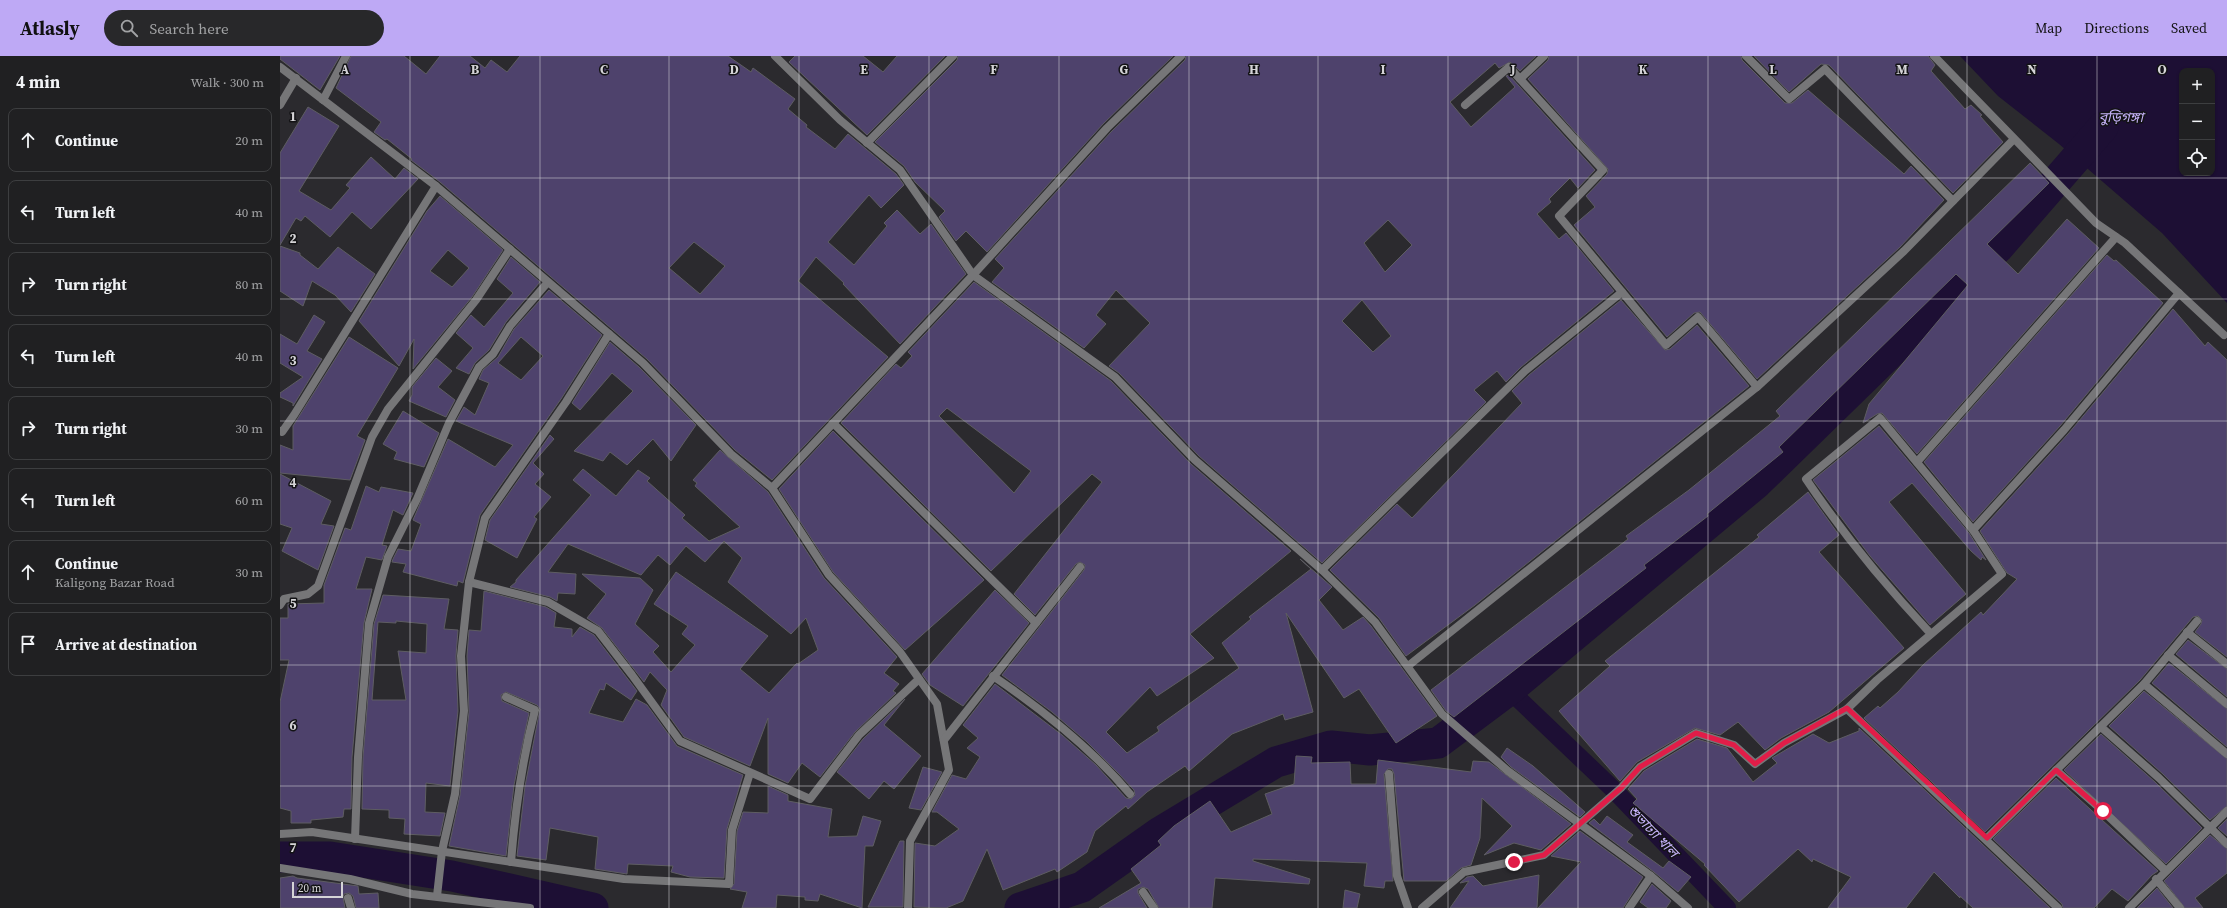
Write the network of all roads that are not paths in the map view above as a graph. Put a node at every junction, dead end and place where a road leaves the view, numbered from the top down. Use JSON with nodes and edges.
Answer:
{"nodes":[{"id":1,"x":346,"y":56,"type":"edge"},
{"id":2,"x":775,"y":56,"type":"edge"},
{"id":3,"x":953,"y":56,"type":"edge"},
{"id":4,"x":1181,"y":56,"type":"edge"},
{"id":5,"x":1544,"y":56,"type":"edge"},
{"id":6,"x":1746,"y":56,"type":"edge"},
{"id":7,"x":1934,"y":56,"type":"edge"},
{"id":8,"x":280,"y":67,"type":"edge"},
{"id":9,"x":296,"y":78,"type":"junction"},
{"id":10,"x":1520,"y":79,"type":"junction"},
{"id":11,"x":323,"y":100,"type":"junction"},
{"id":12,"x":280,"y":105,"type":"edge"},
{"id":13,"x":1465,"y":105,"type":"dead end"},
{"id":14,"x":2014,"y":139,"type":"junction"},
{"id":15,"x":867,"y":143,"type":"junction"},
{"id":16,"x":436,"y":186,"type":"junction"},
{"id":17,"x":1953,"y":201,"type":"junction"},
{"id":18,"x":2116,"y":237,"type":"junction"},
{"id":19,"x":510,"y":249,"type":"junction"},
{"id":20,"x":974,"y":275,"type":"junction"},
{"id":21,"x":548,"y":282,"type":"junction"},
{"id":22,"x":1622,"y":292,"type":"junction"},
{"id":23,"x":2179,"y":293,"type":"junction"},
{"id":24,"x":609,"y":334,"type":"junction"},
{"id":25,"x":2224,"y":335,"type":"dead end"},
{"id":26,"x":1757,"y":387,"type":"junction"},
{"id":27,"x":834,"y":423,"type":"junction"},
{"id":28,"x":281,"y":434,"type":"edge"},
{"id":29,"x":1917,"y":462,"type":"junction"},
{"id":30,"x":772,"y":488,"type":"junction"},
{"id":31,"x":1972,"y":530,"type":"junction"},
{"id":32,"x":1080,"y":567,"type":"dead end"},
{"id":33,"x":1322,"y":570,"type":"junction"},
{"id":34,"x":469,"y":582,"type":"junction"},
{"id":35,"x":280,"y":605,"type":"edge"},
{"id":36,"x":2197,"y":621,"type":"dead end"},
{"id":37,"x":1036,"y":623,"type":"junction"},
{"id":38,"x":2187,"y":632,"type":"junction"},
{"id":39,"x":1931,"y":634,"type":"junction"},
{"id":40,"x":2168,"y":655,"type":"junction"},
{"id":41,"x":2227,"y":664,"type":"edge"},
{"id":42,"x":1408,"y":666,"type":"junction"},
{"id":43,"x":994,"y":676,"type":"junction"},
{"id":44,"x":919,"y":679,"type":"junction"},
{"id":45,"x":2144,"y":684,"type":"junction"},
{"id":46,"x":506,"y":697,"type":"dead end"},
{"id":47,"x":2227,"y":704,"type":"edge"},
{"id":48,"x":1847,"y":708,"type":"junction"},
{"id":49,"x":2101,"y":727,"type":"junction"},
{"id":50,"x":944,"y":740,"type":"junction"},
{"id":51,"x":2227,"y":754,"type":"edge"},
{"id":52,"x":2056,"y":770,"type":"junction"},
{"id":53,"x":750,"y":773,"type":"junction"},
{"id":54,"x":1389,"y":774,"type":"dead end"},
{"id":55,"x":1130,"y":794,"type":"dead end"},
{"id":56,"x":2227,"y":810,"type":"edge"},
{"id":57,"x":1580,"y":824,"type":"junction"},
{"id":58,"x":2210,"y":827,"type":"junction"},
{"id":59,"x":280,"y":834,"type":"edge"},
{"id":60,"x":1987,"y":838,"type":"junction"},
{"id":61,"x":355,"y":839,"type":"junction"},
{"id":62,"x":2227,"y":844,"type":"edge"},
{"id":63,"x":442,"y":855,"type":"junction"},
{"id":64,"x":511,"y":862,"type":"junction"},
{"id":65,"x":280,"y":868,"type":"edge"},
{"id":66,"x":2166,"y":871,"type":"junction"},
{"id":67,"x":1651,"y":876,"type":"junction"},
{"id":68,"x":2156,"y":879,"type":"junction"},
{"id":69,"x":438,"y":892,"type":"junction"},
{"id":70,"x":1143,"y":892,"type":"dead end"},
{"id":71,"x":348,"y":898,"type":"dead end"},
{"id":72,"x":351,"y":908,"type":"edge"},
{"id":73,"x":530,"y":908,"type":"edge"},
{"id":74,"x":908,"y":908,"type":"edge"},
{"id":75,"x":1154,"y":908,"type":"edge"},
{"id":76,"x":1408,"y":908,"type":"edge"},
{"id":77,"x":1422,"y":908,"type":"edge"},
{"id":78,"x":1629,"y":908,"type":"edge"},
{"id":79,"x":1688,"y":908,"type":"edge"},
{"id":80,"x":2058,"y":908,"type":"edge"},
{"id":81,"x":2129,"y":908,"type":"edge"},
{"id":82,"x":2180,"y":908,"type":"edge"}],
"edges":[{"from":1,"to":11,"type":"street"},
{"from":2,"to":15,"type":"street"},
{"from":3,"to":15,"type":"street"},
{"from":4,"to":20,"type":"street"},
{"from":5,"to":10,"type":"street"},
{"from":6,"to":17,"type":"street"},
{"from":7,"to":14,"type":"street"},
{"from":8,"to":9,"type":"street"},
{"from":9,"to":11,"type":"street"},
{"from":9,"to":12,"type":"street"},
{"from":10,"to":13,"type":"street"},
{"from":10,"to":22,"type":"street"},
{"from":11,"to":16,"type":"street"},
{"from":14,"to":17,"type":"street"},
{"from":14,"to":18,"type":"street"},
{"from":15,"to":20,"type":"street"},
{"from":16,"to":19,"type":"street"},
{"from":16,"to":28,"type":"street"},
{"from":17,"to":26,"type":"street"},
{"from":18,"to":23,"type":"street"},
{"from":18,"to":29,"type":"street"},
{"from":19,"to":21,"type":"street"},
{"from":19,"to":35,"type":"street"},
{"from":20,"to":27,"type":"street"},
{"from":20,"to":33,"type":"street"},
{"from":21,"to":24,"type":"street"},
{"from":21,"to":61,"type":"street"},
{"from":22,"to":26,"type":"street"},
{"from":22,"to":33,"type":"street"},
{"from":23,"to":25,"type":"street"},
{"from":23,"to":31,"type":"street"},
{"from":24,"to":30,"type":"street"},
{"from":24,"to":34,"type":"street"},
{"from":26,"to":42,"type":"street"},
{"from":27,"to":30,"type":"street"},
{"from":27,"to":37,"type":"street"},
{"from":29,"to":31,"type":"street"},
{"from":29,"to":39,"type":"street"},
{"from":30,"to":44,"type":"street"},
{"from":31,"to":39,"type":"street"},
{"from":32,"to":37,"type":"street"},
{"from":33,"to":42,"type":"street"},
{"from":34,"to":53,"type":"street"},
{"from":34,"to":63,"type":"street"},
{"from":36,"to":38,"type":"street"},
{"from":37,"to":43,"type":"street"},
{"from":38,"to":40,"type":"street"},
{"from":38,"to":41,"type":"street"},
{"from":39,"to":48,"type":"street"},
{"from":40,"to":45,"type":"street"},
{"from":40,"to":47,"type":"street"},
{"from":42,"to":57,"type":"street"},
{"from":43,"to":50,"type":"street"},
{"from":43,"to":55,"type":"street"},
{"from":44,"to":50,"type":"street"},
{"from":44,"to":53,"type":"street"},
{"from":45,"to":49,"type":"street"},
{"from":45,"to":51,"type":"street"},
{"from":46,"to":64,"type":"street"},
{"from":48,"to":57,"type":"street"},
{"from":48,"to":60,"type":"street"},
{"from":49,"to":52,"type":"street"},
{"from":49,"to":58,"type":"street"},
{"from":50,"to":74,"type":"street"},
{"from":52,"to":60,"type":"street"},
{"from":52,"to":66,"type":"street"},
{"from":53,"to":64,"type":"street"},
{"from":54,"to":76,"type":"street"},
{"from":56,"to":58,"type":"street"},
{"from":57,"to":67,"type":"street"},
{"from":57,"to":77,"type":"street"},
{"from":58,"to":62,"type":"street"},
{"from":58,"to":66,"type":"street"},
{"from":59,"to":61,"type":"street"},
{"from":60,"to":80,"type":"street"},
{"from":61,"to":63,"type":"street"},
{"from":63,"to":64,"type":"street"},
{"from":63,"to":69,"type":"street"},
{"from":65,"to":69,"type":"street"},
{"from":66,"to":68,"type":"street"},
{"from":67,"to":78,"type":"street"},
{"from":67,"to":79,"type":"street"},
{"from":68,"to":81,"type":"street"},
{"from":68,"to":82,"type":"street"},
{"from":69,"to":73,"type":"street"},
{"from":70,"to":75,"type":"street"},
{"from":71,"to":72,"type":"street"}]}
